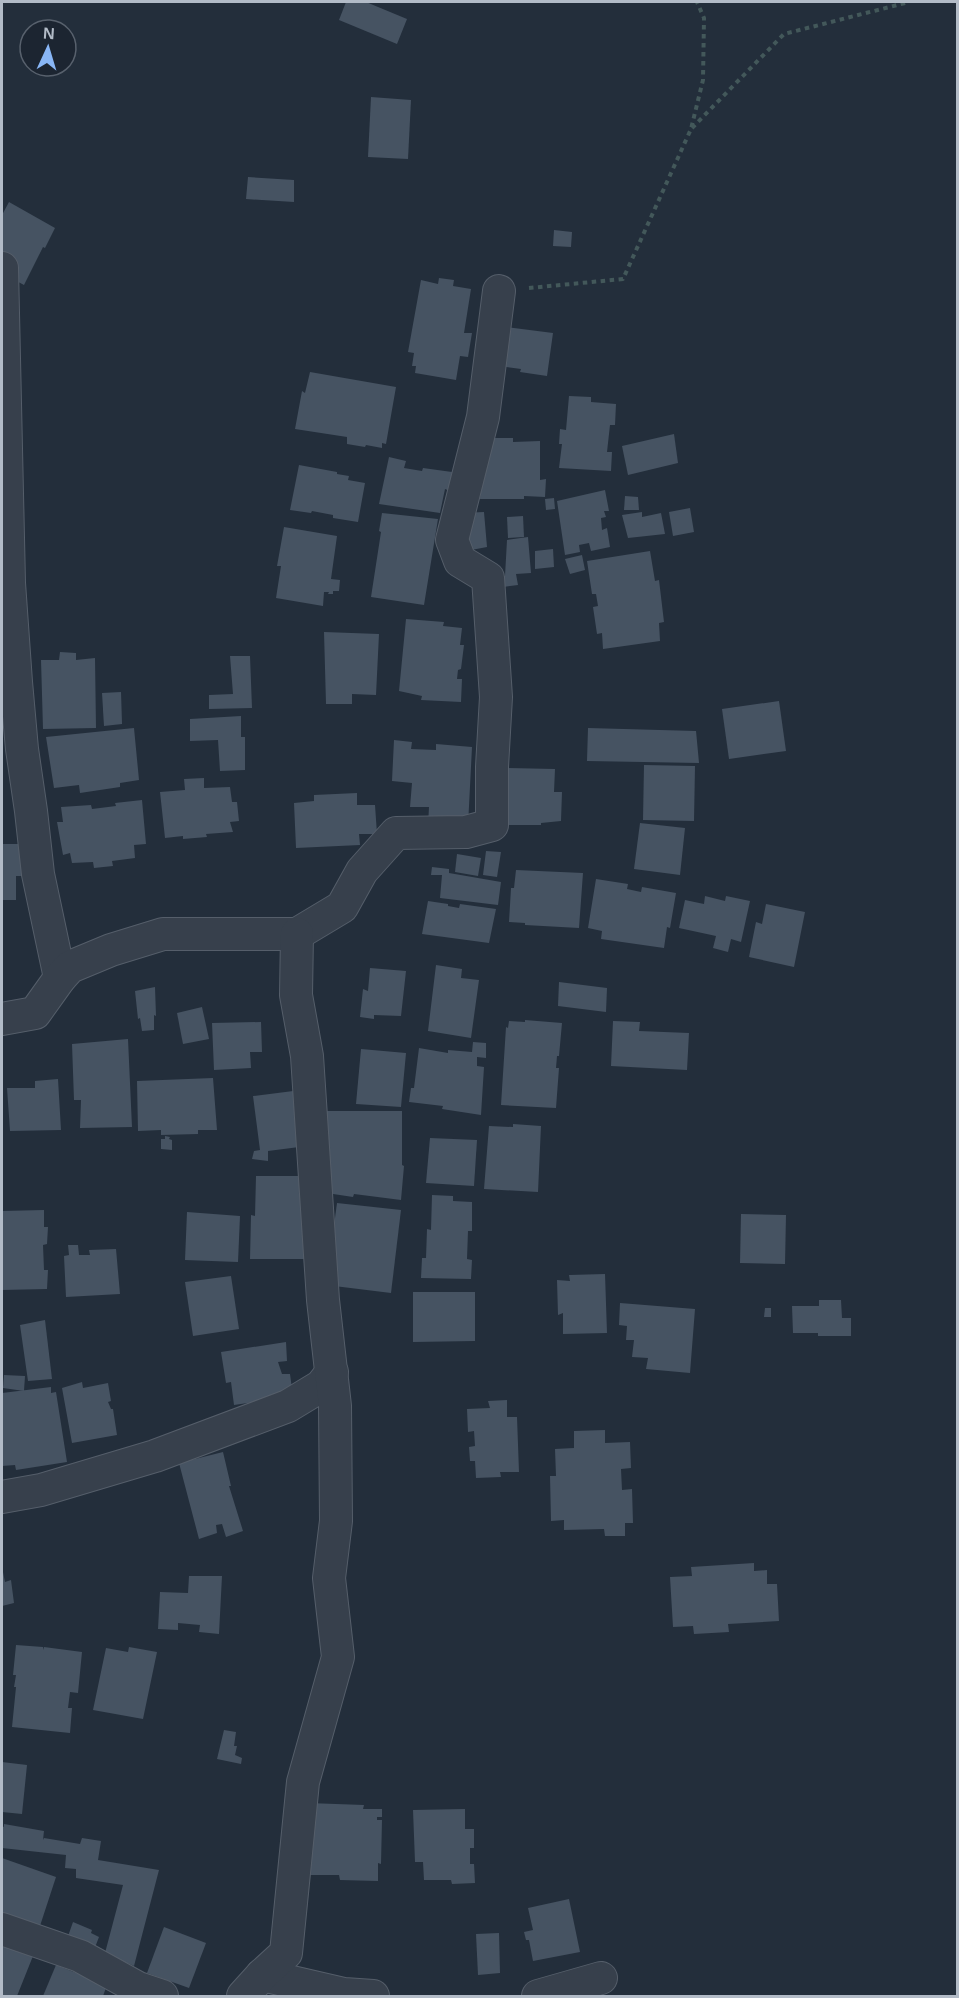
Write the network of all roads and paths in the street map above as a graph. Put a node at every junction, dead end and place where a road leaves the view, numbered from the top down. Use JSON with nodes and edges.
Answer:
{"nodes":[{"id":1,"x":697,"y":2,"type":"edge"},
{"id":2,"x":909,"y":2,"type":"edge"},
{"id":3,"x":692,"y":129,"type":"junction"},
{"id":4,"x":2,"y":268,"type":"edge"},
{"id":5,"x":499,"y":291,"type":"joint"},
{"id":6,"x":9,"y":683,"type":"edge"},
{"id":7,"x":297,"y":934,"type":"junction"},
{"id":8,"x":60,"y":978,"type":"junction"},
{"id":9,"x":2,"y":1019,"type":"edge"},
{"id":10,"x":332,"y":1372,"type":"junction"},
{"id":11,"x":2,"y":1497,"type":"edge"},
{"id":12,"x":2,"y":1929,"type":"edge"},
{"id":13,"x":600,"y":1978,"type":"dead end"},
{"id":14,"x":252,"y":1986,"type":"edge"},
{"id":15,"x":162,"y":1996,"type":"edge"},
{"id":16,"x":373,"y":1996,"type":"edge"},
{"id":17,"x":538,"y":1996,"type":"edge"}],
"edges":[{"from":1,"to":3,"type":"path"},
{"from":2,"to":3,"type":"path"},
{"from":3,"to":5,"type":"path"},
{"from":4,"to":6,"type":"street"},
{"from":5,"to":7,"type":"street"},
{"from":6,"to":8,"type":"street"},
{"from":7,"to":8,"type":"street"},
{"from":7,"to":10,"type":"street"},
{"from":8,"to":9,"type":"street"},
{"from":10,"to":11,"type":"street"},
{"from":10,"to":14,"type":"street"},
{"from":12,"to":15,"type":"street"},
{"from":13,"to":17,"type":"street"},
{"from":14,"to":16,"type":"street"}]}
